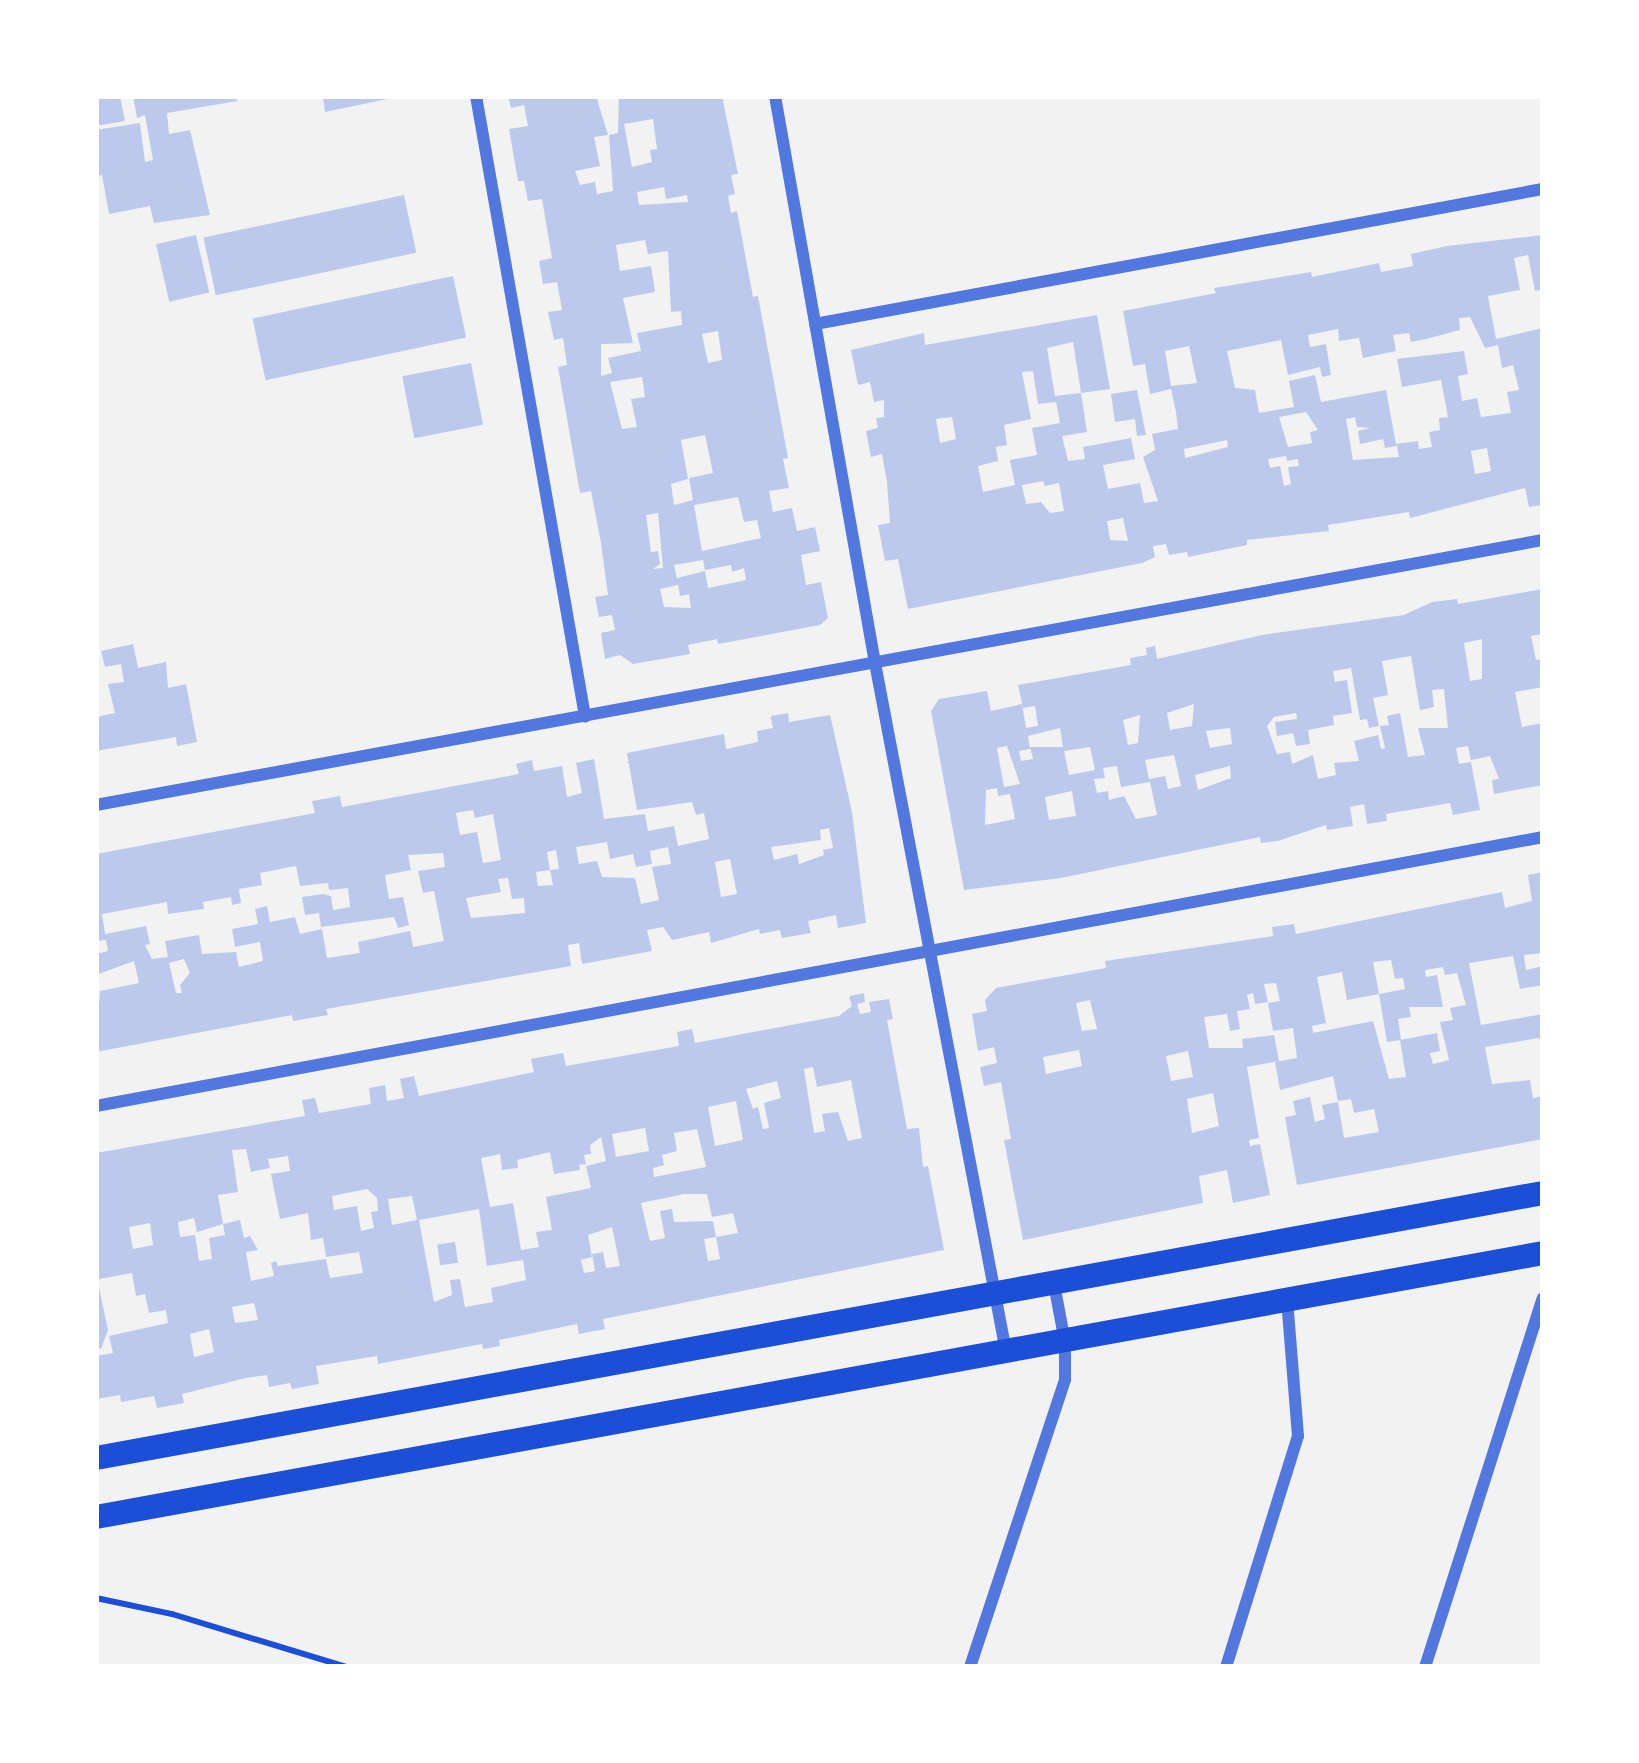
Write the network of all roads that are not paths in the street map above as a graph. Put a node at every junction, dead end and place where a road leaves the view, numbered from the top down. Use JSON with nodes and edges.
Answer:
{"nodes":[{"id":1,"x":476,"y":96,"type":"edge"},
{"id":2,"x":775,"y":96,"type":"edge"},
{"id":3,"x":1543,"y":189,"type":"edge"},
{"id":4,"x":815,"y":324,"type":"junction"},
{"id":5,"x":1543,"y":540,"type":"edge"},
{"id":6,"x":875,"y":663,"type":"junction"},
{"id":7,"x":585,"y":716,"type":"junction"},
{"id":8,"x":96,"y":805,"type":"edge"},
{"id":9,"x":1543,"y":837,"type":"edge"},
{"id":10,"x":928,"y":948,"type":"junction"},
{"id":11,"x":96,"y":1106,"type":"edge"},
{"id":12,"x":1543,"y":1193,"type":"edge"},
{"id":13,"x":1543,"y":1253,"type":"edge"},
{"id":14,"x":1054,"y":1284,"type":"junction"},
{"id":15,"x":995,"y":1294,"type":"junction"},
{"id":16,"x":1543,"y":1298,"type":"edge"},
{"id":17,"x":1287,"y":1300,"type":"junction"},
{"id":18,"x":1065,"y":1342,"type":"junction"},
{"id":19,"x":1006,"y":1353,"type":"junction"},
{"id":20,"x":96,"y":1458,"type":"edge"},
{"id":21,"x":96,"y":1517,"type":"edge"},
{"id":22,"x":970,"y":1667,"type":"edge"},
{"id":23,"x":1226,"y":1667,"type":"edge"},
{"id":24,"x":1425,"y":1667,"type":"edge"}],
"edges":[{"from":1,"to":7,"type":"street"},
{"from":2,"to":4,"type":"street"},
{"from":3,"to":4,"type":"street"},
{"from":4,"to":6,"type":"street"},
{"from":5,"to":6,"type":"street"},
{"from":6,"to":7,"type":"street"},
{"from":6,"to":10,"type":"street"},
{"from":7,"to":8,"type":"street"},
{"from":9,"to":10,"type":"street"},
{"from":10,"to":11,"type":"street"},
{"from":10,"to":15,"type":"street"},
{"from":12,"to":14,"type":"main road"},
{"from":13,"to":17,"type":"main road"},
{"from":14,"to":15,"type":"main road"},
{"from":14,"to":18,"type":"street"},
{"from":15,"to":19,"type":"street"},
{"from":15,"to":20,"type":"main road"},
{"from":16,"to":24,"type":"street"},
{"from":17,"to":18,"type":"main road"},
{"from":17,"to":23,"type":"street"},
{"from":18,"to":19,"type":"main road"},
{"from":18,"to":22,"type":"street"},
{"from":19,"to":21,"type":"main road"}]}
